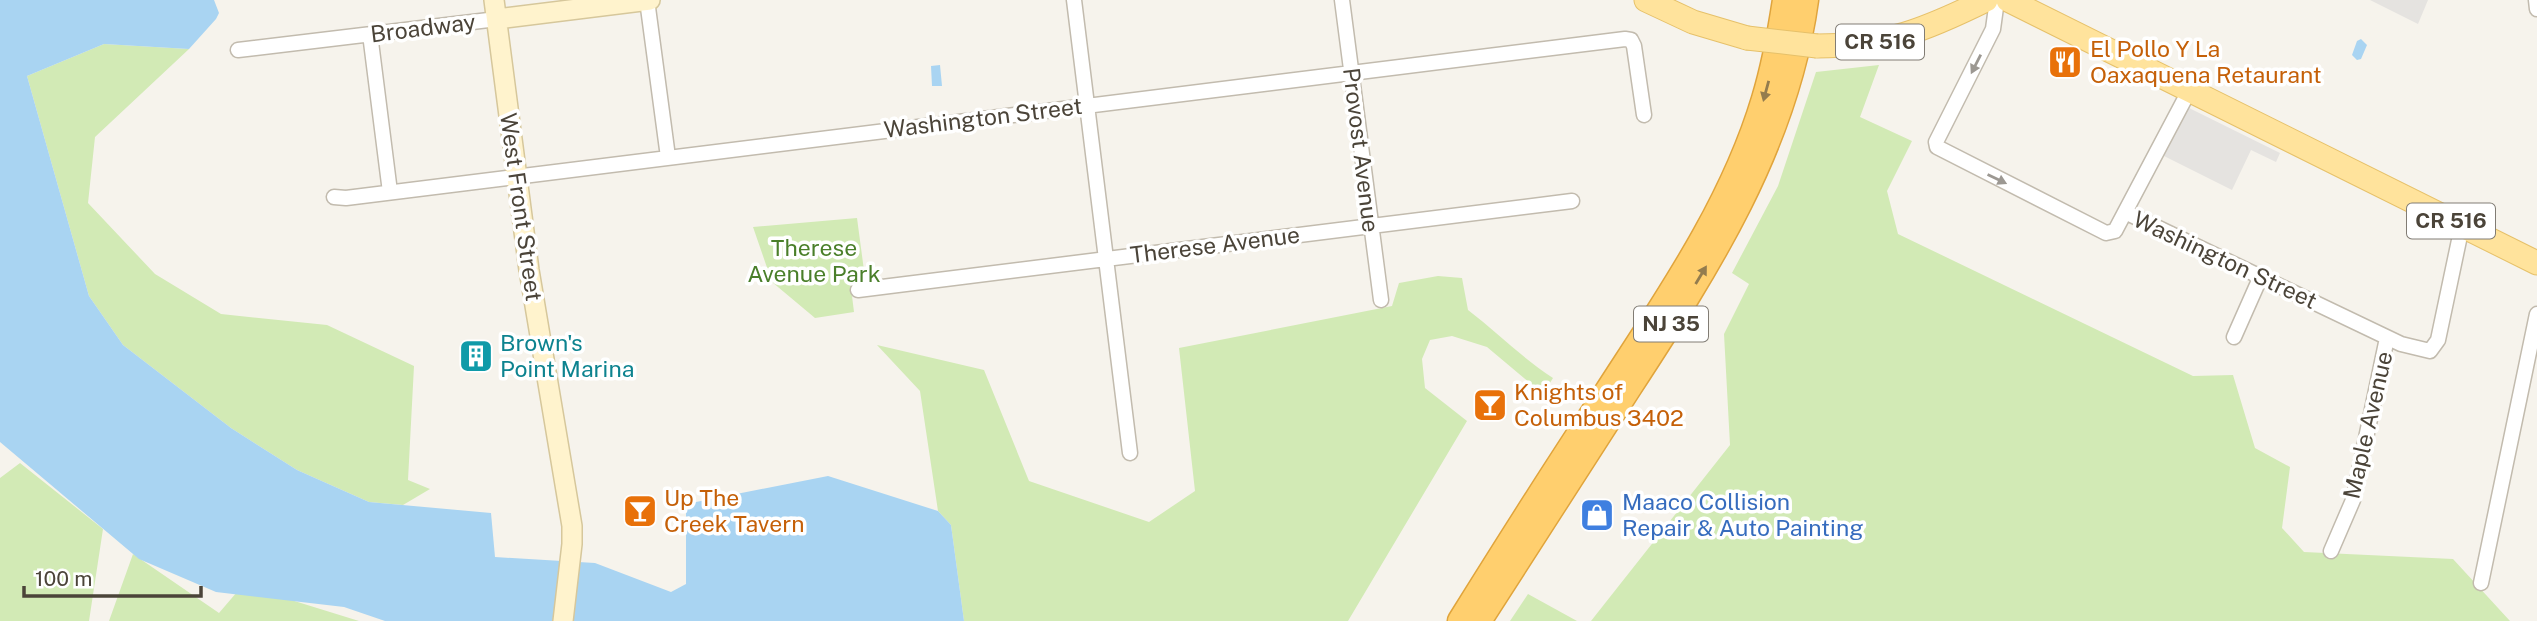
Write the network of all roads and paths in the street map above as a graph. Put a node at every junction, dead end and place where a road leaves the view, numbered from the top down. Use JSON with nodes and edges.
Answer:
{"nodes":[{"id":1,"x":648,"y":0,"type":"edge"},
{"id":2,"x":1074,"y":0,"type":"edge"},
{"id":3,"x":1342,"y":0,"type":"edge"},
{"id":4,"x":1646,"y":0,"type":"edge"},
{"id":5,"x":1785,"y":0,"type":"edge"},
{"id":6,"x":1806,"y":0,"type":"edge"},
{"id":7,"x":1951,"y":0,"type":"edge"},
{"id":8,"x":1986,"y":0,"type":"edge"},
{"id":9,"x":1997,"y":0,"type":"edge"},
{"id":10,"x":2008,"y":0,"type":"edge"},
{"id":11,"x":2536,"y":0,"type":"edge"},
{"id":12,"x":496,"y":9,"type":"edge"},
{"id":13,"x":2537,"y":9,"type":"edge"},
{"id":14,"x":1941,"y":22,"type":"junction"},
{"id":15,"x":370,"y":34,"type":"junction"},
{"id":16,"x":238,"y":50,"type":"dead end"},
{"id":17,"x":1351,"y":73,"type":"junction"},
{"id":18,"x":2189,"y":91,"type":"junction"},
{"id":19,"x":1087,"y":106,"type":"junction"},
{"id":20,"x":1644,"y":115,"type":"dead end"},
{"id":21,"x":668,"y":157,"type":"junction"},
{"id":22,"x":516,"y":176,"type":"junction"},
{"id":23,"x":390,"y":192,"type":"junction"},
{"id":24,"x":334,"y":197,"type":"dead end"},
{"id":25,"x":1572,"y":201,"type":"dead end"},
{"id":26,"x":2125,"y":212,"type":"junction"},
{"id":27,"x":1370,"y":226,"type":"junction"},
{"id":28,"x":2462,"y":226,"type":"junction"},
{"id":29,"x":1105,"y":259,"type":"junction"},
{"id":30,"x":2537,"y":263,"type":"edge"},
{"id":31,"x":2261,"y":276,"type":"junction"},
{"id":32,"x":858,"y":290,"type":"dead end"},
{"id":33,"x":1381,"y":300,"type":"dead end"},
{"id":34,"x":2537,"y":314,"type":"edge"},
{"id":35,"x":2234,"y":337,"type":"dead end"},
{"id":36,"x":2387,"y":338,"type":"junction"},
{"id":37,"x":2430,"y":351,"type":"joint"},
{"id":38,"x":1130,"y":453,"type":"dead end"},
{"id":39,"x":2331,"y":551,"type":"dead end"},
{"id":40,"x":2481,"y":583,"type":"dead end"},
{"id":41,"x":563,"y":621,"type":"edge"},
{"id":42,"x":1460,"y":621,"type":"edge"},
{"id":43,"x":1479,"y":621,"type":"edge"}],
"edges":[{"from":1,"to":12,"type":"main road","name":"Broadway"},
{"from":1,"to":21,"type":"street"},
{"from":2,"to":19,"type":"street"},
{"from":3,"to":17,"type":"street","name":"Provost Avenue"},
{"from":4,"to":14,"type":"main road","number":"CR 516","bridge":true},
{"from":5,"to":42,"type":"highway","number":"NJ 35","one_way":true},
{"from":43,"to":6,"type":"highway","number":"NJ 35","one_way":true},
{"from":7,"to":14,"type":"main road"},
{"from":8,"to":14,"type":"main road","number":"CR 516"},
{"from":9,"to":26,"type":"street","name":"Washington Street","one_way":true},
{"from":10,"to":18,"type":"main road","number":"CR 516"},
{"from":11,"to":13,"type":"street"},
{"from":12,"to":15,"type":"street","name":"Broadway"},
{"from":12,"to":22,"type":"main road","name":"West Front Street"},
{"from":15,"to":16,"type":"street","name":"Broadway"},
{"from":15,"to":23,"type":"street"},
{"from":17,"to":19,"type":"street","name":"Washington Street"},
{"from":17,"to":20,"type":"street","name":"Washington Street"},
{"from":17,"to":27,"type":"street","name":"Provost Avenue"},
{"from":18,"to":26,"type":"street"},
{"from":18,"to":28,"type":"main road","number":"CR 516"},
{"from":19,"to":21,"type":"street","name":"Washington Street"},
{"from":19,"to":29,"type":"street"},
{"from":21,"to":22,"type":"street","name":"Washington Street"},
{"from":22,"to":23,"type":"street","name":"Washington Street"},
{"from":22,"to":41,"type":"main road","name":"West Front Street"},
{"from":23,"to":24,"type":"street","name":"Washington Street"},
{"from":25,"to":27,"type":"street","name":"Therese Avenue"},
{"from":26,"to":31,"type":"street","name":"Washington Street"},
{"from":27,"to":29,"type":"street","name":"Therese Avenue"},
{"from":27,"to":33,"type":"street","name":"Provost Avenue"},
{"from":28,"to":30,"type":"main road","number":"CR 516"},
{"from":28,"to":37,"type":"street","name":"Maple Avenue"},
{"from":29,"to":32,"type":"street","name":"Therese Avenue"},
{"from":29,"to":38,"type":"street"},
{"from":31,"to":35,"type":"street"},
{"from":31,"to":36,"type":"street","name":"Washington Street"},
{"from":34,"to":40,"type":"street"},
{"from":36,"to":37,"type":"street","name":"Washington Street"},
{"from":36,"to":39,"type":"street","name":"Maple Avenue"}]}
